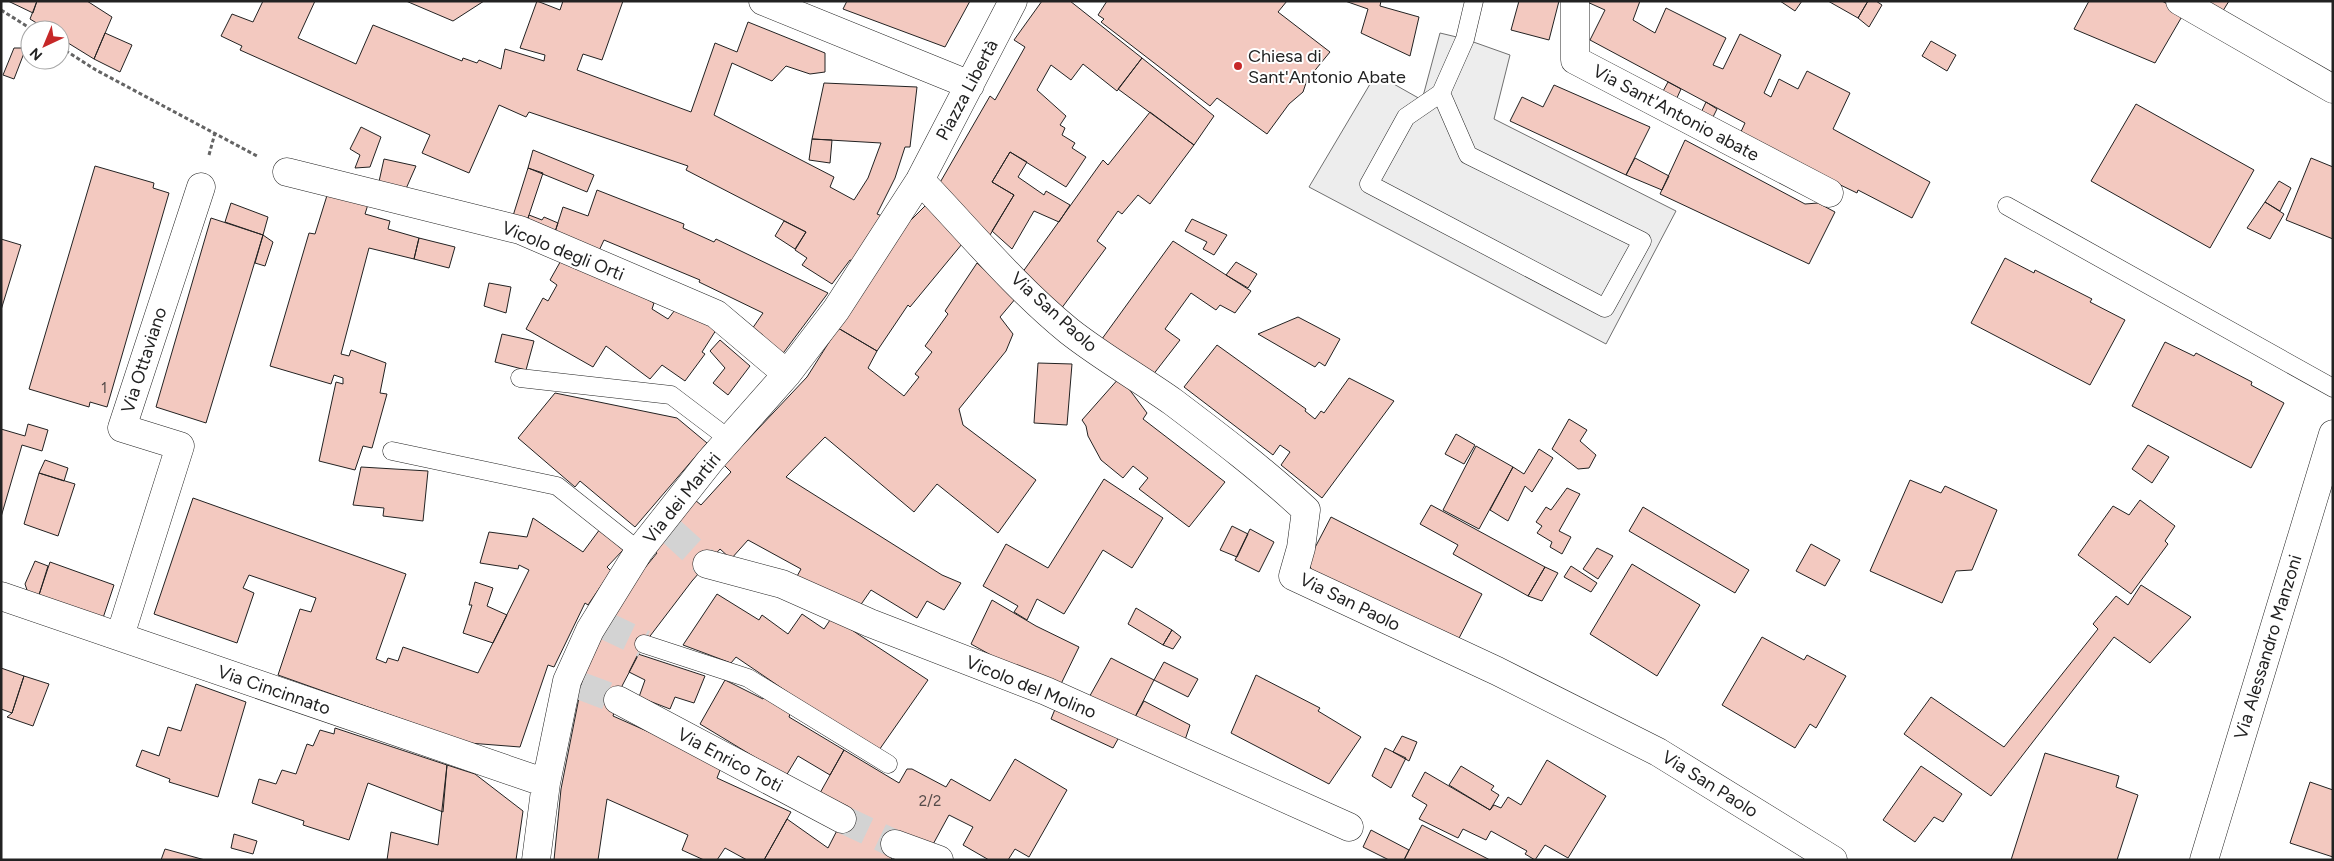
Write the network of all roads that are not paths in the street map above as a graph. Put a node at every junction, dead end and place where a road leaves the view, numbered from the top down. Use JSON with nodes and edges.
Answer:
{"nodes":[{"id":1,"x":763,"y":1,"type":"edge"},
{"id":2,"x":1013,"y":1,"type":"edge"},
{"id":3,"x":1474,"y":1,"type":"edge"},
{"id":4,"x":1575,"y":1,"type":"edge"},
{"id":5,"x":2180,"y":1,"type":"edge"},
{"id":6,"x":970,"y":85,"type":"junction"},
{"id":7,"x":2333,"y":89,"type":"edge"},
{"id":8,"x":1441,"y":93,"type":"junction"},
{"id":9,"x":286,"y":172,"type":"road end"},
{"id":10,"x":920,"y":180,"type":"junction"},
{"id":11,"x":201,"y":187,"type":"dead end"},
{"id":12,"x":1829,"y":193,"type":"dead end"},
{"id":13,"x":2007,"y":206,"type":"dead end"},
{"id":14,"x":787,"y":374,"type":"junction"},
{"id":15,"x":520,"y":378,"type":"dead end"},
{"id":16,"x":2333,"y":388,"type":"edge"},
{"id":17,"x":2333,"y":434,"type":"edge"},
{"id":18,"x":729,"y":439,"type":"junction"},
{"id":19,"x":392,"y":451,"type":"dead end"},
{"id":20,"x":2324,"y":482,"type":"edge"},
{"id":21,"x":639,"y":551,"type":"junction"},
{"id":22,"x":707,"y":564,"type":"tunnel mouth"},
{"id":23,"x":1,"y":596,"type":"edge"},
{"id":24,"x":120,"y":636,"type":"junction"},
{"id":25,"x":644,"y":644,"type":"tunnel mouth"},
{"id":26,"x":618,"y":700,"type":"tunnel mouth"},
{"id":27,"x":888,"y":764,"type":"dead end"},
{"id":28,"x":546,"y":783,"type":"junction"},
{"id":29,"x":842,"y":819,"type":"tunnel mouth"},
{"id":30,"x":1349,"y":827,"type":"dead end"},
{"id":31,"x":895,"y":844,"type":"tunnel mouth"},
{"id":32,"x":536,"y":860,"type":"edge"},
{"id":33,"x":939,"y":860,"type":"edge"},
{"id":34,"x":1833,"y":860,"type":"edge"},
{"id":35,"x":2204,"y":860,"type":"edge"}],
"edges":[{"from":1,"to":6,"type":"street"},
{"from":2,"to":6,"type":"street","name":"Piazza Libertà"},
{"from":3,"to":8,"type":"lane"},
{"from":4,"to":12,"type":"street","name":"Via Sant'Antonio abate"},
{"from":5,"to":7,"type":"street"},
{"from":6,"to":10,"type":"street","name":"Piazza Libertà"},
{"from":8,"to":8,"type":"lane"},
{"from":9,"to":14,"type":"street","name":"Vicolo degli Orti"},
{"from":10,"to":14,"type":"street","name":"Via dei Martiri"},
{"from":10,"to":34,"type":"street","name":"Via San Paolo"},
{"from":11,"to":24,"type":"street","name":"Via Ottaviano"},
{"from":13,"to":16,"type":"lane"},
{"from":14,"to":18,"type":"street","name":"Via dei Martiri"},
{"from":15,"to":18,"type":"lane"},
{"from":17,"to":20,"type":"street","name":"Via Alessandro Manzoni"},
{"from":18,"to":21,"type":"street","name":"Via dei Martiri"},
{"from":19,"to":21,"type":"lane"},
{"from":20,"to":35,"type":"street","name":"Via Alessandro Manzoni"},
{"from":21,"to":28,"type":"street","name":"Via dei Martiri"},
{"from":22,"to":30,"type":"street","name":"Vicolo del Molino"},
{"from":23,"to":24,"type":"street","name":"Via Cincinnato"},
{"from":24,"to":28,"type":"street","name":"Via Cincinnato"},
{"from":25,"to":27,"type":"lane"},
{"from":26,"to":29,"type":"street","name":"Via Enrico Toti"},
{"from":28,"to":32,"type":"street","name":"Via dei Martiri"},
{"from":31,"to":33,"type":"street"}]}
